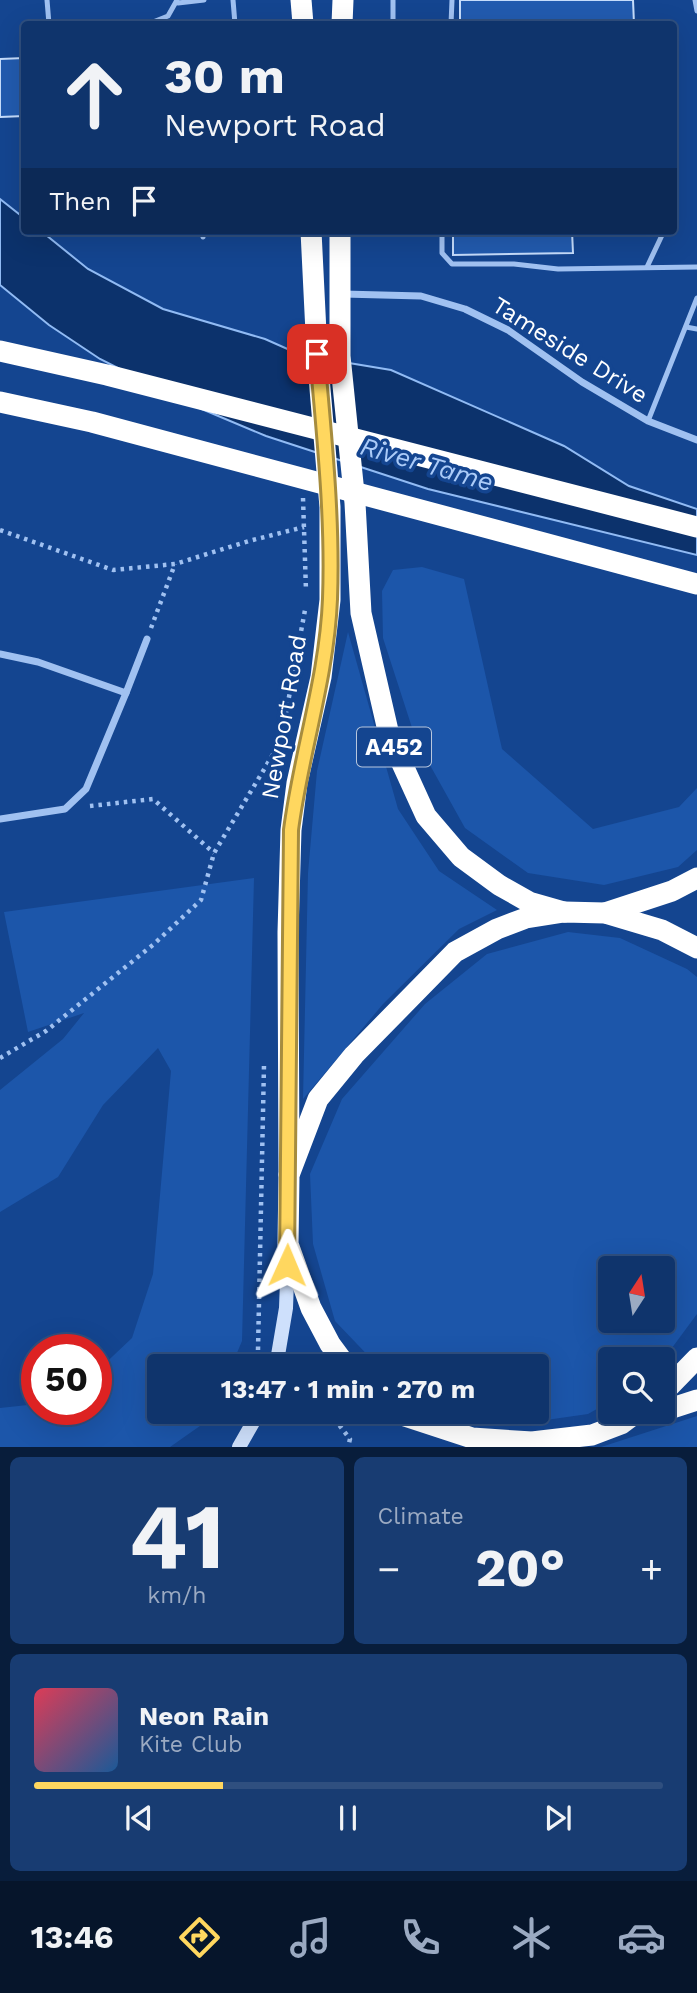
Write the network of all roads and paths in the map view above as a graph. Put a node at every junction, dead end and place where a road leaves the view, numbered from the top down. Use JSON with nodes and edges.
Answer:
{"nodes":[{"id":1,"x":47,"y":0,"type":"edge"},
{"id":2,"x":204,"y":0,"type":"edge"},
{"id":3,"x":233,"y":0,"type":"edge"},
{"id":4,"x":302,"y":0,"type":"edge"},
{"id":5,"x":343,"y":0,"type":"edge"},
{"id":6,"x":393,"y":0,"type":"edge"},
{"id":7,"x":452,"y":0,"type":"edge"},
{"id":8,"x":695,"y":0,"type":"edge"},
{"id":9,"x":178,"y":1,"type":"edge"},
{"id":10,"x":697,"y":11,"type":"edge"},
{"id":11,"x":168,"y":16,"type":"junction"},
{"id":12,"x":49,"y":21,"type":"edge"},
{"id":13,"x":156,"y":21,"type":"edge"},
{"id":14,"x":172,"y":21,"type":"edge"},
{"id":15,"x":235,"y":21,"type":"edge"},
{"id":16,"x":303,"y":21,"type":"edge"},
{"id":17,"x":342,"y":21,"type":"edge"},
{"id":18,"x":393,"y":21,"type":"edge"},
{"id":19,"x":451,"y":21,"type":"edge"},
{"id":20,"x":311,"y":235,"type":"edge"},
{"id":21,"x":340,"y":235,"type":"edge"},
{"id":22,"x":442,"y":235,"type":"edge"},
{"id":23,"x":662,"y":235,"type":"edge"},
{"id":24,"x":647,"y":267,"type":"junction"},
{"id":25,"x":697,"y":267,"type":"edge"},
{"id":26,"x":338,"y":294,"type":"junction"},
{"id":27,"x":697,"y":298,"type":"edge"},
{"id":28,"x":686,"y":327,"type":"junction"},
{"id":29,"x":697,"y":329,"type":"edge"},
{"id":30,"x":0,"y":351,"type":"edge"},
{"id":31,"x":0,"y":402,"type":"edge"},
{"id":32,"x":648,"y":421,"type":"junction"},
{"id":33,"x":697,"y":440,"type":"edge"},
{"id":34,"x":303,"y":500,"type":"dead end"},
{"id":35,"x":303,"y":517,"type":"dead end"},
{"id":36,"x":304,"y":527,"type":"dead end"},
{"id":37,"x":697,"y":527,"type":"edge"},
{"id":38,"x":0,"y":530,"type":"edge"},
{"id":39,"x":175,"y":564,"type":"junction"},
{"id":40,"x":697,"y":584,"type":"edge"},
{"id":41,"x":147,"y":639,"type":"joint"},
{"id":42,"x":0,"y":654,"type":"edge"},
{"id":43,"x":126,"y":693,"type":"junction"},
{"id":44,"x":280,"y":743,"type":"dead end"},
{"id":45,"x":65,"y":809,"type":"junction"},
{"id":46,"x":0,"y":819,"type":"edge"},
{"id":47,"x":214,"y":853,"type":"junction"},
{"id":48,"x":697,"y":878,"type":"edge"},
{"id":49,"x":564,"y":912,"type":"junction"},
{"id":50,"x":605,"y":913,"type":"junction"},
{"id":51,"x":697,"y":948,"type":"edge"},
{"id":52,"x":0,"y":1058,"type":"edge"},
{"id":53,"x":289,"y":1175,"type":"junction"},
{"id":54,"x":288,"y":1244,"type":"junction"},
{"id":55,"x":278,"y":1354,"type":"edge"},
{"id":56,"x":337,"y":1354,"type":"edge"},
{"id":57,"x":697,"y":1358,"type":"edge"},
{"id":58,"x":675,"y":1381,"type":"edge"},
{"id":59,"x":697,"y":1400,"type":"edge"},
{"id":60,"x":675,"y":1407,"type":"edge"},
{"id":61,"x":252,"y":1424,"type":"edge"},
{"id":62,"x":338,"y":1424,"type":"edge"},
{"id":63,"x":429,"y":1424,"type":"edge"},
{"id":64,"x":615,"y":1424,"type":"edge"},
{"id":65,"x":592,"y":1434,"type":"junction"},
{"id":66,"x":239,"y":1447,"type":"edge"},
{"id":67,"x":348,"y":1447,"type":"edge"},
{"id":68,"x":565,"y":1447,"type":"edge"}],
"edges":[{"from":1,"to":12,"type":"lane"},
{"from":2,"to":9,"type":"lane"},
{"from":3,"to":15,"type":"lane"},
{"from":4,"to":16,"type":"highway"},
{"from":5,"to":17,"type":"highway"},
{"from":6,"to":18,"type":"lane"},
{"from":7,"to":19,"type":"lane"},
{"from":8,"to":10,"type":"lane"},
{"from":9,"to":11,"type":"lane"},
{"from":11,"to":13,"type":"lane"},
{"from":11,"to":14,"type":"lane"},
{"from":20,"to":53,"type":"highway","name":"Newport Road"},
{"from":21,"to":26,"type":"highway","number":"A452"},
{"from":22,"to":24,"type":"lane"},
{"from":23,"to":24,"type":"lane"},
{"from":24,"to":25,"type":"lane"},
{"from":26,"to":32,"type":"street","name":"Tameside Drive"},
{"from":26,"to":49,"type":"highway","number":"A452"},
{"from":27,"to":28,"type":"lane"},
{"from":28,"to":29,"type":"lane"},
{"from":28,"to":32,"type":"lane"},
{"from":30,"to":37,"type":"highway"},
{"from":31,"to":40,"type":"highway"},
{"from":32,"to":33,"type":"street","name":"Tameside Drive"},
{"from":34,"to":35,"type":"path"},
{"from":36,"to":39,"type":"path"},
{"from":38,"to":39,"type":"path"},
{"from":39,"to":41,"type":"path"},
{"from":41,"to":43,"type":"street"},
{"from":42,"to":43,"type":"street"},
{"from":43,"to":45,"type":"street"},
{"from":44,"to":47,"type":"path"},
{"from":45,"to":46,"type":"street"},
{"from":45,"to":47,"type":"path"},
{"from":47,"to":52,"type":"path"},
{"from":48,"to":50,"type":"highway"},
{"from":49,"to":50,"type":"highway"},
{"from":49,"to":53,"type":"highway"},
{"from":50,"to":51,"type":"highway"},
{"from":53,"to":54,"type":"highway","name":"Newport Road"},
{"from":54,"to":55,"type":"main road"},
{"from":54,"to":56,"type":"highway"},
{"from":57,"to":58,"type":"highway"},
{"from":59,"to":60,"type":"highway"},
{"from":61,"to":66,"type":"main road"},
{"from":62,"to":67,"type":"path"},
{"from":63,"to":65,"type":"highway"},
{"from":64,"to":65,"type":"highway"},
{"from":65,"to":68,"type":"main road"}]}
